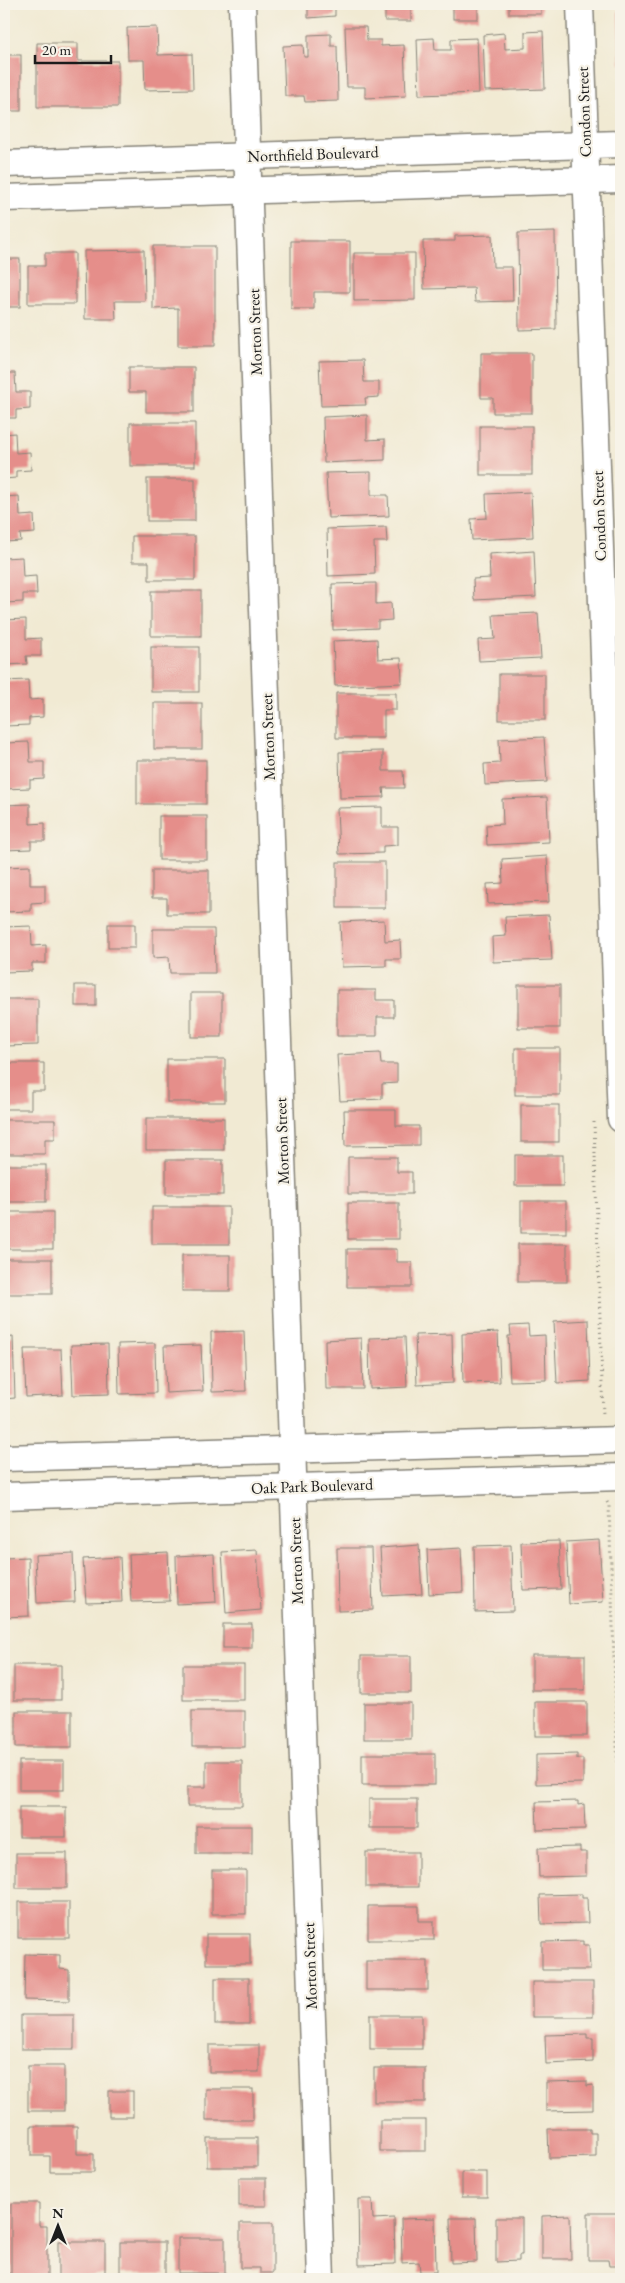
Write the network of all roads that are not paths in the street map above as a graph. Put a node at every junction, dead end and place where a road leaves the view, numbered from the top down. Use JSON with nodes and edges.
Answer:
{"nodes":[{"id":1,"x":242,"y":4,"type":"edge"},
{"id":2,"x":580,"y":4,"type":"edge"},
{"id":3,"x":621,"y":144,"type":"edge"},
{"id":4,"x":585,"y":145,"type":"junction"},
{"id":5,"x":248,"y":156,"type":"junction"},
{"id":6,"x":4,"y":164,"type":"edge"},
{"id":7,"x":621,"y":179,"type":"edge"},
{"id":8,"x":586,"y":180,"type":"junction"},
{"id":9,"x":250,"y":190,"type":"junction"},
{"id":10,"x":4,"y":198,"type":"edge"},
{"id":11,"x":621,"y":1119,"type":"edge"},
{"id":12,"x":621,"y":1440,"type":"edge"},
{"id":13,"x":292,"y":1449,"type":"junction"},
{"id":14,"x":4,"y":1458,"type":"edge"},
{"id":15,"x":621,"y":1477,"type":"edge"},
{"id":16,"x":293,"y":1486,"type":"junction"},
{"id":17,"x":4,"y":1496,"type":"edge"},
{"id":18,"x":321,"y":2279,"type":"edge"}],
"edges":[{"from":1,"to":5,"type":"street","name":"Morton Street"},
{"from":2,"to":4,"type":"street","name":"Condon Street"},
{"from":3,"to":4,"type":"street","name":"Northfield Boulevard"},
{"from":4,"to":5,"type":"street","name":"Northfield Boulevard"},
{"from":4,"to":8,"type":"street","name":"Condon Street"},
{"from":5,"to":6,"type":"street","name":"Northfield Boulevard"},
{"from":5,"to":9,"type":"street","name":"Morton Street"},
{"from":7,"to":8,"type":"street"},
{"from":8,"to":9,"type":"street"},
{"from":8,"to":11,"type":"street","name":"Condon Street"},
{"from":9,"to":10,"type":"street"},
{"from":9,"to":13,"type":"street","name":"Morton Street"},
{"from":12,"to":13,"type":"street"},
{"from":13,"to":14,"type":"street"},
{"from":13,"to":16,"type":"street","name":"Morton Street"},
{"from":15,"to":16,"type":"street","name":"Oak Park Boulevard"},
{"from":16,"to":17,"type":"street","name":"Oak Park Boulevard"},
{"from":16,"to":18,"type":"street","name":"Morton Street"}]}
